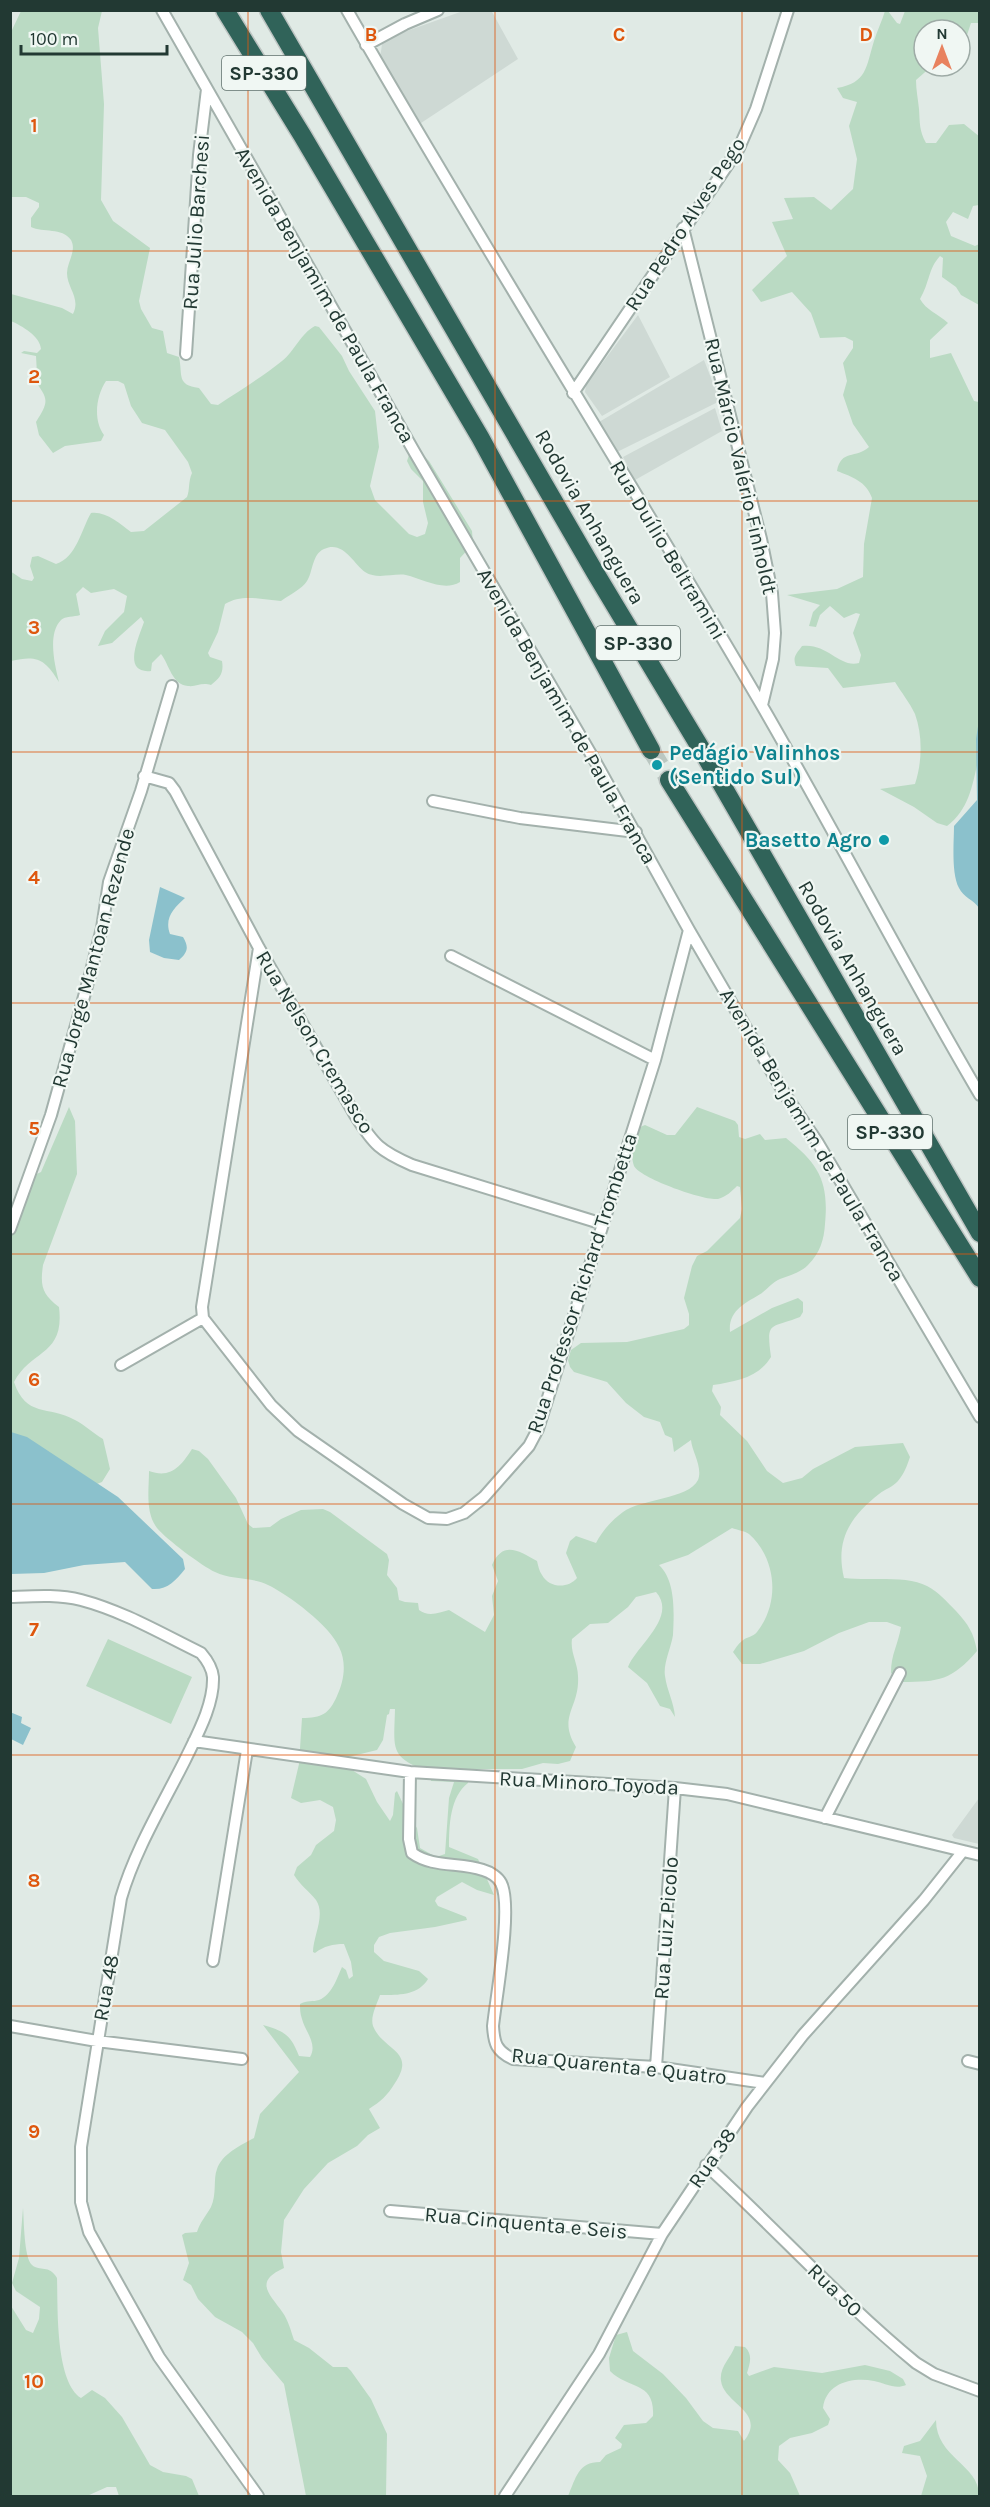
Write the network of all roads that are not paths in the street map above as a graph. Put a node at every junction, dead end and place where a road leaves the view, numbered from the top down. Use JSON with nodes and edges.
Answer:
{"nodes":[{"id":1,"x":162,"y":10,"type":"edge"},
{"id":2,"x":225,"y":10,"type":"edge"},
{"id":3,"x":269,"y":10,"type":"edge"},
{"id":4,"x":347,"y":10,"type":"edge"},
{"id":5,"x":438,"y":10,"type":"edge"},
{"id":6,"x":788,"y":10,"type":"edge"},
{"id":7,"x":366,"y":45,"type":"junction"},
{"id":8,"x":207,"y":89,"type":"junction"},
{"id":9,"x":683,"y":228,"type":"junction"},
{"id":10,"x":186,"y":354,"type":"dead end"},
{"id":11,"x":573,"y":393,"type":"junction"},
{"id":12,"x":172,"y":686,"type":"dead end"},
{"id":13,"x":762,"y":705,"type":"junction"},
{"id":14,"x":651,"y":750,"type":"tunnel mouth"},
{"id":15,"x":144,"y":776,"type":"junction"},
{"id":16,"x":669,"y":780,"type":"tunnel mouth"},
{"id":17,"x":434,"y":801,"type":"dead end"},
{"id":18,"x":636,"y":832,"type":"junction"},
{"id":19,"x":689,"y":930,"type":"junction"},
{"id":20,"x":259,"y":948,"type":"junction"},
{"id":21,"x":451,"y":956,"type":"dead end"},
{"id":22,"x":655,"y":1060,"type":"junction"},
{"id":23,"x":980,"y":1095,"type":"edge"},
{"id":24,"x":603,"y":1224,"type":"junction"},
{"id":25,"x":10,"y":1229,"type":"edge"},
{"id":26,"x":980,"y":1233,"type":"edge"},
{"id":27,"x":980,"y":1278,"type":"edge"},
{"id":28,"x":203,"y":1318,"type":"junction"},
{"id":29,"x":121,"y":1365,"type":"dead end"},
{"id":30,"x":980,"y":1417,"type":"edge"},
{"id":31,"x":10,"y":1597,"type":"edge"},
{"id":32,"x":900,"y":1673,"type":"dead end"},
{"id":33,"x":194,"y":1741,"type":"junction"},
{"id":34,"x":247,"y":1750,"type":"junction"},
{"id":35,"x":410,"y":1772,"type":"junction"},
{"id":36,"x":675,"y":1788,"type":"junction"},
{"id":37,"x":825,"y":1818,"type":"junction"},
{"id":38,"x":963,"y":1851,"type":"junction"},
{"id":39,"x":980,"y":1855,"type":"edge"},
{"id":40,"x":213,"y":1961,"type":"dead end"},
{"id":41,"x":10,"y":2026,"type":"edge"},
{"id":42,"x":97,"y":2041,"type":"junction"},
{"id":43,"x":242,"y":2059,"type":"dead end"},
{"id":44,"x":968,"y":2061,"type":"dead end"},
{"id":45,"x":980,"y":2064,"type":"edge"},
{"id":46,"x":656,"y":2067,"type":"junction"},
{"id":47,"x":765,"y":2083,"type":"junction"},
{"id":48,"x":706,"y":2165,"type":"junction"},
{"id":49,"x":390,"y":2211,"type":"dead end"},
{"id":50,"x":662,"y":2234,"type":"junction"},
{"id":51,"x":980,"y":2391,"type":"edge"},
{"id":52,"x":258,"y":2496,"type":"edge"},
{"id":53,"x":505,"y":2496,"type":"edge"}],
"edges":[{"from":1,"to":8,"type":"street","name":"Avenida Benjamim de Paula Franca"},
{"from":2,"to":14,"type":"highway","number":"SP-330"},
{"from":3,"to":26,"type":"highway","name":"Rodovia Anhanguera","number":"SP-330"},
{"from":4,"to":7,"type":"street","name":"Rua Duílio Beltramini"},
{"from":5,"to":7,"type":"street"},
{"from":6,"to":9,"type":"street","name":"Rua Pedro Alves Pego"},
{"from":7,"to":11,"type":"street","name":"Rua Duílio Beltramini"},
{"from":8,"to":10,"type":"street","name":"Rua Julio Barchesi"},
{"from":8,"to":18,"type":"street","name":"Avenida Benjamim de Paula Franca"},
{"from":9,"to":11,"type":"street","name":"Rua Pedro Alves Pego"},
{"from":9,"to":13,"type":"street","name":"Rua Márcio Valério Finholdt"},
{"from":11,"to":13,"type":"street","name":"Rua Duílio Beltramini"},
{"from":12,"to":15,"type":"street","name":"Rua Jorge Mantoan Rezende"},
{"from":13,"to":23,"type":"street","name":"Rua Duílio Beltramini"},
{"from":15,"to":20,"type":"street","name":"Rua Nelson Cremasco"},
{"from":15,"to":25,"type":"street","name":"Rua Jorge Mantoan Rezende"},
{"from":16,"to":27,"type":"highway","number":"SP-330"},
{"from":17,"to":18,"type":"street"},
{"from":18,"to":19,"type":"street","name":"Avenida Benjamim de Paula Franca"},
{"from":19,"to":22,"type":"street","name":"Rua Professor Richard Trombetta"},
{"from":19,"to":30,"type":"street","name":"Avenida Benjamim de Paula Franca"},
{"from":20,"to":24,"type":"street","name":"Rua Nelson Cremasco"},
{"from":20,"to":28,"type":"street"},
{"from":21,"to":22,"type":"street"},
{"from":22,"to":24,"type":"street","name":"Rua Professor Richard Trombetta"},
{"from":24,"to":28,"type":"street","name":"Rua Professor Richard Trombetta"},
{"from":28,"to":29,"type":"street"},
{"from":31,"to":33,"type":"street","name":"Rua 48"},
{"from":32,"to":37,"type":"street"},
{"from":33,"to":34,"type":"street","name":"Rua Minoro Toyoda"},
{"from":33,"to":42,"type":"street","name":"Rua 48"},
{"from":34,"to":35,"type":"street","name":"Rua Minoro Toyoda"},
{"from":34,"to":40,"type":"street"},
{"from":35,"to":36,"type":"street","name":"Rua Minoro Toyoda"},
{"from":35,"to":46,"type":"street","name":"Rua Quarenta e Quatro"},
{"from":36,"to":37,"type":"street","name":"Rua Minoro Toyoda"},
{"from":36,"to":46,"type":"street","name":"Rua Luiz Picolo"},
{"from":37,"to":38,"type":"street","name":"Rua Minoro Toyoda"},
{"from":38,"to":39,"type":"street","name":"Rua Minoro Toyoda"},
{"from":38,"to":47,"type":"street","name":"Rua 38"},
{"from":41,"to":42,"type":"street"},
{"from":42,"to":43,"type":"street"},
{"from":42,"to":52,"type":"street","name":"Rua 48"},
{"from":44,"to":45,"type":"street"},
{"from":46,"to":47,"type":"street","name":"Rua Quarenta e Quatro"},
{"from":47,"to":48,"type":"street","name":"Rua 38"},
{"from":48,"to":50,"type":"street","name":"Rua 38"},
{"from":48,"to":51,"type":"street","name":"Rua 50"},
{"from":49,"to":50,"type":"street","name":"Rua Cinquenta e Seis"},
{"from":50,"to":53,"type":"street","name":"Rua 38"}]}
